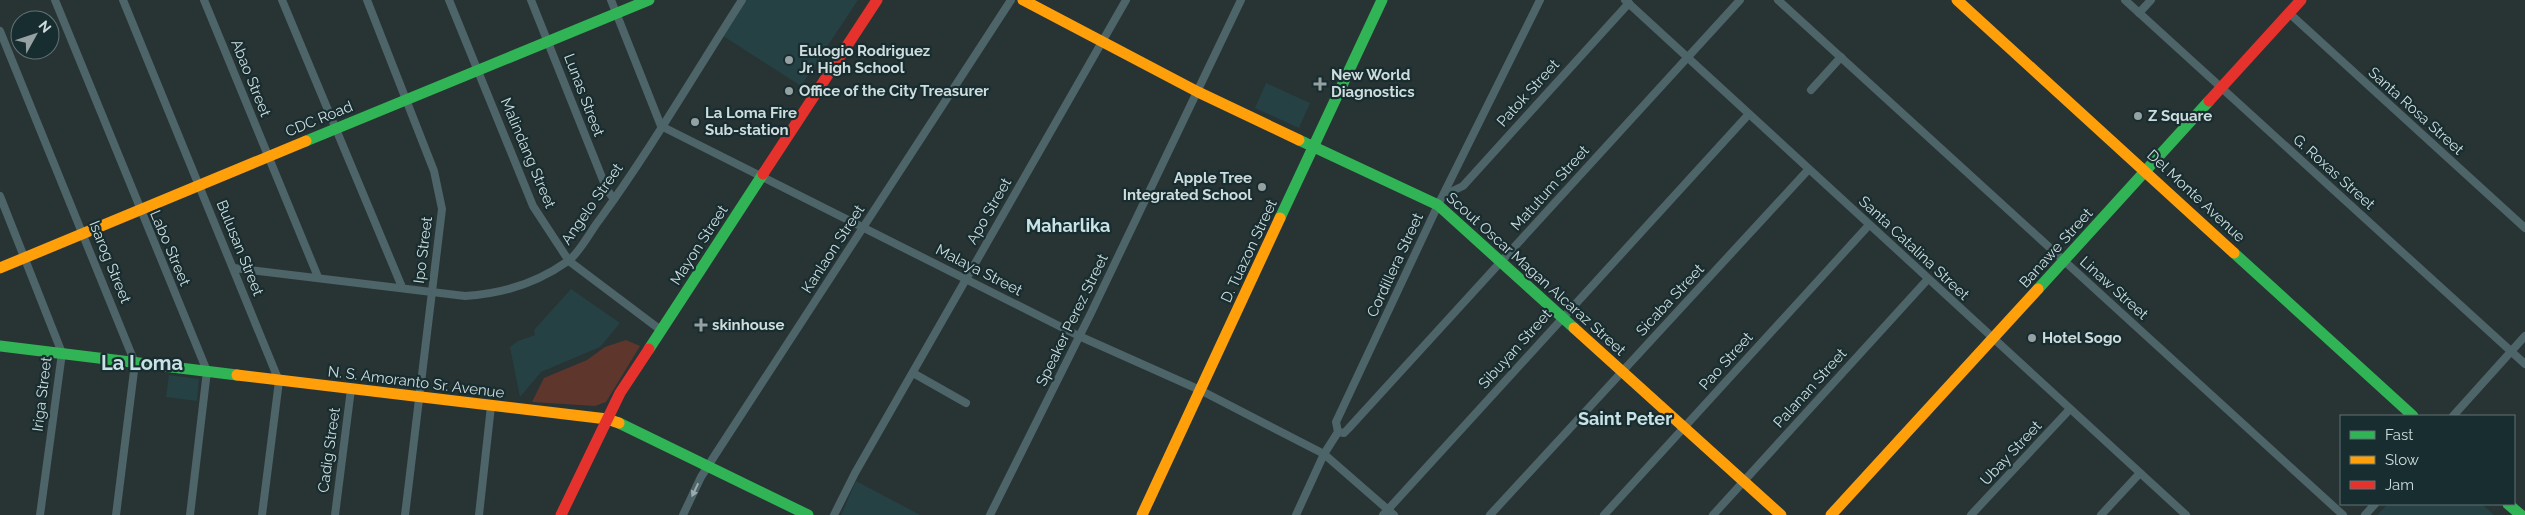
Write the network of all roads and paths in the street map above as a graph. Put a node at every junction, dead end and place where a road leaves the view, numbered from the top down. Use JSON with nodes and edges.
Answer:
{"nodes":[{"id":1,"x":55,"y":0,"type":"edge"},
{"id":2,"x":123,"y":0,"type":"edge"},
{"id":3,"x":204,"y":0,"type":"edge"},
{"id":4,"x":282,"y":0,"type":"edge"},
{"id":5,"x":367,"y":0,"type":"edge"},
{"id":6,"x":449,"y":0,"type":"edge"},
{"id":7,"x":531,"y":0,"type":"edge"},
{"id":8,"x":611,"y":0,"type":"edge"},
{"id":9,"x":650,"y":0,"type":"edge"},
{"id":10,"x":742,"y":0,"type":"edge"},
{"id":11,"x":877,"y":0,"type":"edge"},
{"id":12,"x":1011,"y":0,"type":"edge"},
{"id":13,"x":1023,"y":0,"type":"edge"},
{"id":14,"x":1126,"y":0,"type":"edge"},
{"id":15,"x":1241,"y":0,"type":"edge"},
{"id":16,"x":1382,"y":0,"type":"edge"},
{"id":17,"x":1540,"y":0,"type":"edge"},
{"id":18,"x":1740,"y":0,"type":"edge"},
{"id":19,"x":1778,"y":0,"type":"edge"},
{"id":20,"x":1957,"y":0,"type":"edge"},
{"id":21,"x":2125,"y":0,"type":"edge"},
{"id":22,"x":2151,"y":0,"type":"edge"},
{"id":23,"x":2301,"y":0,"type":"edge"},
{"id":24,"x":1627,"y":2,"type":"edge"},
{"id":25,"x":2139,"y":13,"type":"junction"},
{"id":26,"x":2289,"y":13,"type":"junction"},
{"id":27,"x":616,"y":14,"type":"junction"},
{"id":28,"x":0,"y":31,"type":"edge"},
{"id":29,"x":1102,"y":41,"type":"junction"},
{"id":30,"x":548,"y":42,"type":"junction"},
{"id":31,"x":1841,"y":57,"type":"junction"},
{"id":32,"x":1687,"y":59,"type":"junction"},
{"id":33,"x":478,"y":70,"type":"junction"},
{"id":34,"x":2222,"y":88,"type":"junction"},
{"id":35,"x":1811,"y":90,"type":"dead end"},
{"id":36,"x":1198,"y":92,"type":"junction"},
{"id":37,"x":408,"y":99,"type":"junction"},
{"id":38,"x":1748,"y":115,"type":"junction"},
{"id":39,"x":661,"y":126,"type":"junction"},
{"id":40,"x":337,"y":128,"type":"junction"},
{"id":41,"x":1314,"y":147,"type":"junction"},
{"id":42,"x":268,"y":156,"type":"junction"},
{"id":43,"x":1808,"y":170,"type":"junction"},
{"id":44,"x":2146,"y":171,"type":"junction"},
{"id":45,"x":761,"y":176,"type":"junction"},
{"id":46,"x":199,"y":184,"type":"junction"},
{"id":47,"x":0,"y":196,"type":"edge"},
{"id":48,"x":614,"y":200,"type":"junction"},
{"id":49,"x":1441,"y":200,"type":"junction"},
{"id":50,"x":140,"y":209,"type":"junction"},
{"id":51,"x":1869,"y":225,"type":"junction"},
{"id":52,"x":864,"y":227,"type":"junction"},
{"id":53,"x":2525,"y":228,"type":"edge"},
{"id":54,"x":83,"y":232,"type":"junction"},
{"id":55,"x":25,"y":257,"type":"junction"},
{"id":56,"x":570,"y":260,"type":"junction"},
{"id":57,"x":1501,"y":261,"type":"junction"},
{"id":58,"x":2065,"y":261,"type":"junction"},
{"id":59,"x":0,"y":268,"type":"edge"},
{"id":60,"x":234,"y":268,"type":"junction"},
{"id":61,"x":318,"y":277,"type":"junction"},
{"id":62,"x":1928,"y":279,"type":"junction"},
{"id":63,"x":966,"y":280,"type":"junction"},
{"id":64,"x":402,"y":287,"type":"junction"},
{"id":65,"x":432,"y":291,"type":"junction"},
{"id":66,"x":1563,"y":316,"type":"junction"},
{"id":67,"x":662,"y":330,"type":"junction"},
{"id":68,"x":1079,"y":336,"type":"junction"},
{"id":69,"x":2525,"y":336,"type":"edge"},
{"id":70,"x":1993,"y":340,"type":"junction"},
{"id":71,"x":0,"y":346,"type":"edge"},
{"id":72,"x":2511,"y":352,"type":"junction"},
{"id":73,"x":62,"y":353,"type":"junction"},
{"id":74,"x":135,"y":363,"type":"junction"},
{"id":75,"x":2525,"y":364,"type":"edge"},
{"id":76,"x":207,"y":371,"type":"junction"},
{"id":77,"x":1622,"y":371,"type":"junction"},
{"id":78,"x":913,"y":373,"type":"junction"},
{"id":79,"x":279,"y":380,"type":"junction"},
{"id":80,"x":351,"y":389,"type":"junction"},
{"id":81,"x":1200,"y":390,"type":"junction"},
{"id":82,"x":420,"y":397,"type":"junction"},
{"id":83,"x":966,"y":403,"type":"dead end"},
{"id":84,"x":491,"y":406,"type":"junction"},
{"id":85,"x":2070,"y":409,"type":"junction"},
{"id":86,"x":2412,"y":415,"type":"edge"},
{"id":87,"x":2454,"y":415,"type":"edge"},
{"id":88,"x":607,"y":419,"type":"junction"},
{"id":89,"x":1684,"y":428,"type":"junction"},
{"id":90,"x":1338,"y":432,"type":"junction"},
{"id":91,"x":1324,"y":454,"type":"junction"},
{"id":92,"x":708,"y":466,"type":"junction"},
{"id":93,"x":2140,"y":473,"type":"junction"},
{"id":94,"x":1744,"y":481,"type":"junction"},
{"id":95,"x":2374,"y":505,"type":"edge"},
{"id":96,"x":2509,"y":505,"type":"edge"},
{"id":97,"x":1388,"y":513,"type":"edge"},
{"id":98,"x":40,"y":515,"type":"edge"},
{"id":99,"x":116,"y":515,"type":"edge"},
{"id":100,"x":190,"y":515,"type":"edge"},
{"id":101,"x":262,"y":515,"type":"edge"},
{"id":102,"x":335,"y":515,"type":"edge"},
{"id":103,"x":406,"y":515,"type":"edge"},
{"id":104,"x":479,"y":515,"type":"edge"},
{"id":105,"x":561,"y":515,"type":"edge"},
{"id":106,"x":683,"y":515,"type":"edge"},
{"id":107,"x":808,"y":515,"type":"edge"},
{"id":108,"x":834,"y":515,"type":"edge"},
{"id":109,"x":990,"y":515,"type":"edge"},
{"id":110,"x":1143,"y":515,"type":"edge"},
{"id":111,"x":1296,"y":515,"type":"edge"},
{"id":112,"x":1490,"y":515,"type":"edge"},
{"id":113,"x":1604,"y":515,"type":"edge"},
{"id":114,"x":1713,"y":515,"type":"edge"},
{"id":115,"x":1781,"y":515,"type":"edge"},
{"id":116,"x":1831,"y":515,"type":"edge"},
{"id":117,"x":1972,"y":515,"type":"edge"},
{"id":118,"x":2101,"y":515,"type":"edge"},
{"id":119,"x":2186,"y":515,"type":"edge"},
{"id":120,"x":2343,"y":515,"type":"edge"},
{"id":121,"x":2365,"y":515,"type":"edge"},
{"id":122,"x":2521,"y":515,"type":"edge"}],
"edges":[{"from":1,"to":50,"type":"street","name":"Labo Street"},
{"from":2,"to":46,"type":"street","name":"Bulusan Street"},
{"from":3,"to":42,"type":"street","name":"Abao Street"},
{"from":4,"to":40,"type":"street"},
{"from":5,"to":37,"type":"street","name":"Ipo Street"},
{"from":6,"to":33,"type":"street","name":"Malindang Street"},
{"from":7,"to":30,"type":"street","name":"Lunas Street"},
{"from":8,"to":27,"type":"street"},
{"from":9,"to":27,"type":"street","name":"CDC Road"},
{"from":10,"to":39,"type":"street","name":"Angelo Street"},
{"from":11,"to":45,"type":"street","name":"Mayon Street"},
{"from":12,"to":52,"type":"street","name":"Kanlaon Street"},
{"from":13,"to":29,"type":"street","name":"Scout Oscar Magan Alcaraz Street"},
{"from":14,"to":29,"type":"street","name":"Apo Street"},
{"from":15,"to":36,"type":"street","name":"Speaker Perez Street"},
{"from":16,"to":41,"type":"street","name":"D. Tuazon Street"},
{"from":17,"to":49,"type":"street","name":"Cordillera Street"},
{"from":18,"to":32,"type":"street","name":"Matutum Street"},
{"from":19,"to":31,"type":"street","name":"Linaw Street"},
{"from":20,"to":44,"type":"street","name":"Del Monte Avenue"},
{"from":21,"to":25,"type":"street","name":"G. Roxas Street"},
{"from":22,"to":25,"type":"street"},
{"from":23,"to":26,"type":"street","name":"Banawe Street"},
{"from":24,"to":32,"type":"street","name":"Santa Catalina Street"},
{"from":24,"to":49,"type":"street","name":"Patok Street"},
{"from":25,"to":34,"type":"street","name":"G. Roxas Street"},
{"from":26,"to":34,"type":"street","name":"Banawe Street"},
{"from":26,"to":53,"type":"street","name":"Santa Rosa Street"},
{"from":27,"to":30,"type":"street","name":"CDC Road"},
{"from":27,"to":39,"type":"street"},
{"from":28,"to":54,"type":"street","name":"Isarog Street"},
{"from":29,"to":36,"type":"street","name":"Scout Oscar Magan Alcaraz Street"},
{"from":29,"to":63,"type":"street","name":"Apo Street"},
{"from":30,"to":33,"type":"street","name":"CDC Road"},
{"from":30,"to":48,"type":"street","name":"Lunas Street"},
{"from":31,"to":35,"type":"street"},
{"from":31,"to":58,"type":"street","name":"Linaw Street"},
{"from":32,"to":38,"type":"street","name":"Santa Catalina Street"},
{"from":32,"to":57,"type":"street","name":"Matutum Street"},
{"from":33,"to":37,"type":"street","name":"CDC Road"},
{"from":33,"to":56,"type":"street","name":"Malindang Street"},
{"from":34,"to":44,"type":"street","name":"Banawe Street"},
{"from":34,"to":72,"type":"street","name":"G. Roxas Street"},
{"from":36,"to":41,"type":"street","name":"Scout Oscar Magan Alcaraz Street"},
{"from":36,"to":68,"type":"street","name":"Speaker Perez Street"},
{"from":37,"to":40,"type":"street","name":"CDC Road"},
{"from":37,"to":65,"type":"street","name":"Ipo Street"},
{"from":38,"to":43,"type":"street","name":"Santa Catalina Street"},
{"from":38,"to":66,"type":"street","name":"Sibuyan Street"},
{"from":39,"to":45,"type":"street","name":"Malaya Street"},
{"from":39,"to":48,"type":"street","name":"Angelo Street"},
{"from":40,"to":42,"type":"street","name":"CDC Road"},
{"from":40,"to":64,"type":"street"},
{"from":41,"to":49,"type":"street","name":"Scout Oscar Magan Alcaraz Street"},
{"from":41,"to":81,"type":"street","name":"D. Tuazon Street"},
{"from":42,"to":46,"type":"street","name":"CDC Road"},
{"from":42,"to":61,"type":"street","name":"Abao Street"},
{"from":43,"to":51,"type":"street","name":"Santa Catalina Street"},
{"from":43,"to":77,"type":"street","name":"Sicaba Street"},
{"from":44,"to":58,"type":"street","name":"Banawe Street"},
{"from":44,"to":86,"type":"street","name":"Del Monte Avenue"},
{"from":45,"to":52,"type":"street","name":"Malaya Street"},
{"from":45,"to":67,"type":"street","name":"Mayon Street"},
{"from":46,"to":50,"type":"street","name":"CDC Road"},
{"from":46,"to":60,"type":"street","name":"Bulusan Street"},
{"from":47,"to":55,"type":"street","name":"Iriga Street"},
{"from":48,"to":56,"type":"street","name":"Angelo Street"},
{"from":49,"to":57,"type":"street","name":"Scout Oscar Magan Alcaraz Street"},
{"from":49,"to":90,"type":"street","name":"Cordillera Street"},
{"from":50,"to":54,"type":"street","name":"CDC Road"},
{"from":50,"to":76,"type":"street","name":"Labo Street"},
{"from":51,"to":62,"type":"street","name":"Santa Catalina Street"},
{"from":51,"to":89,"type":"street","name":"Pao Street"},
{"from":52,"to":63,"type":"street","name":"Malaya Street"},
{"from":52,"to":92,"type":"street","name":"Kanlaon Street"},
{"from":54,"to":55,"type":"street","name":"CDC Road"},
{"from":54,"to":74,"type":"street","name":"Isarog Street"},
{"from":55,"to":59,"type":"street","name":"CDC Road"},
{"from":55,"to":73,"type":"street","name":"Iriga Street"},
{"from":56,"to":65,"type":"street","name":"Angelo Street"},
{"from":56,"to":67,"type":"street","name":"Malindang Street"},
{"from":57,"to":66,"type":"street","name":"Scout Oscar Magan Alcaraz Street"},
{"from":57,"to":90,"type":"street","name":"Matutum Street"},
{"from":58,"to":70,"type":"street","name":"Banawe Street"},
{"from":58,"to":120,"type":"street","name":"Linaw Street"},
{"from":60,"to":61,"type":"street","name":"Angelo Street"},
{"from":60,"to":79,"type":"street","name":"Bulusan Street"},
{"from":61,"to":64,"type":"street","name":"Angelo Street"},
{"from":62,"to":70,"type":"street","name":"Santa Catalina Street"},
{"from":62,"to":94,"type":"street","name":"Palanan Street"},
{"from":63,"to":68,"type":"street","name":"Malaya Street"},
{"from":63,"to":78,"type":"street","name":"Apo Street"},
{"from":64,"to":65,"type":"street","name":"Angelo Street"},
{"from":65,"to":82,"type":"street","name":"Ipo Street"},
{"from":66,"to":77,"type":"street","name":"Scout Oscar Magan Alcaraz Street"},
{"from":66,"to":97,"type":"street","name":"Sibuyan Street"},
{"from":67,"to":88,"type":"street","name":"Mayon Street"},
{"from":68,"to":81,"type":"street","name":"Malaya Street"},
{"from":68,"to":109,"type":"street","name":"Speaker Perez Street"},
{"from":69,"to":72,"type":"street"},
{"from":70,"to":85,"type":"street","name":"Santa Catalina Street"},
{"from":70,"to":116,"type":"street","name":"Banawe Street"},
{"from":71,"to":73,"type":"street","name":"N. S. Amoranto Sr. Avenue"},
{"from":72,"to":75,"type":"street","name":"G. Roxas Street"},
{"from":72,"to":87,"type":"street"},
{"from":73,"to":74,"type":"street","name":"N. S. Amoranto Sr. Avenue"},
{"from":73,"to":98,"type":"street","name":"Iriga Street"},
{"from":74,"to":76,"type":"street","name":"N. S. Amoranto Sr. Avenue"},
{"from":74,"to":99,"type":"street","name":"Isarog Street"},
{"from":76,"to":79,"type":"street","name":"N. S. Amoranto Sr. Avenue"},
{"from":76,"to":100,"type":"street","name":"Labo Street"},
{"from":77,"to":89,"type":"street","name":"Scout Oscar Magan Alcaraz Street"},
{"from":77,"to":112,"type":"street","name":"Sicaba Street"},
{"from":78,"to":83,"type":"street"},
{"from":78,"to":108,"type":"street","name":"Apo Street"},
{"from":79,"to":80,"type":"street","name":"N. S. Amoranto Sr. Avenue"},
{"from":79,"to":101,"type":"street","name":"Bulusan Street"},
{"from":80,"to":82,"type":"street","name":"N. S. Amoranto Sr. Avenue"},
{"from":80,"to":102,"type":"street","name":"Cadig Street"},
{"from":81,"to":91,"type":"street","name":"Malaya Street"},
{"from":81,"to":110,"type":"street","name":"D. Tuazon Street"},
{"from":82,"to":84,"type":"street","name":"N. S. Amoranto Sr. Avenue"},
{"from":82,"to":103,"type":"street","name":"Ipo Street"},
{"from":84,"to":88,"type":"street","name":"N. S. Amoranto Sr. Avenue"},
{"from":84,"to":104,"type":"street"},
{"from":85,"to":93,"type":"street","name":"Santa Catalina Street"},
{"from":85,"to":117,"type":"street","name":"Ubay Street"},
{"from":88,"to":92,"type":"street","name":"N. S. Amoranto Sr. Avenue"},
{"from":88,"to":105,"type":"street","name":"Mayon Street"},
{"from":89,"to":94,"type":"street","name":"Scout Oscar Magan Alcaraz Street"},
{"from":89,"to":113,"type":"street","name":"Pao Street"},
{"from":90,"to":91,"type":"street","name":"Cordillera Street"},
{"from":91,"to":97,"type":"street","name":"Malaya Street"},
{"from":91,"to":111,"type":"street","name":"Cordillera Street"},
{"from":92,"to":106,"type":"street","name":"Kanlaon Street","one_way":true},
{"from":92,"to":107,"type":"street","name":"N. S. Amoranto Sr. Avenue"},
{"from":93,"to":118,"type":"street"},
{"from":93,"to":119,"type":"street","name":"Santa Catalina Street"},
{"from":94,"to":114,"type":"street","name":"Palanan Street"},
{"from":94,"to":115,"type":"street","name":"Scout Oscar Magan Alcaraz Street"},
{"from":95,"to":121,"type":"street"},
{"from":96,"to":122,"type":"street"}]}
